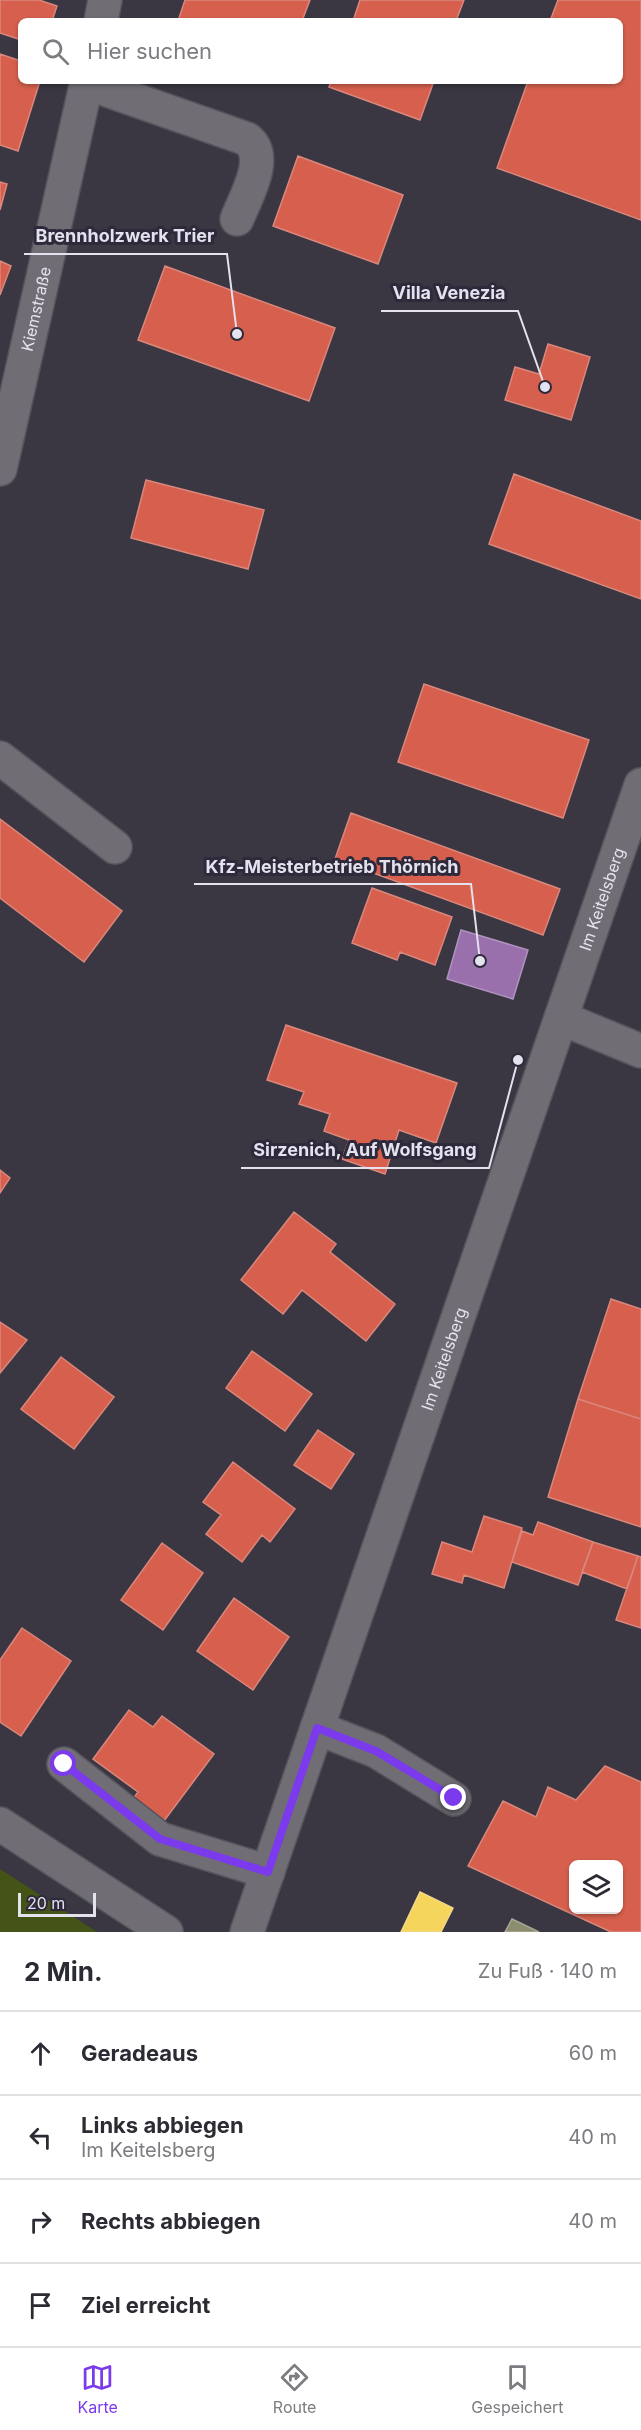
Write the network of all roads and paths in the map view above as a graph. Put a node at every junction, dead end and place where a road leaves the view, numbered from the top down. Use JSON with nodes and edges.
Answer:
{"nodes":[{"id":1,"x":105,"y":0,"type":"edge"},
{"id":2,"x":102,"y":18,"type":"edge"},
{"id":3,"x":87,"y":84,"type":"edge"},
{"id":4,"x":93,"y":84,"type":"edge"},
{"id":5,"x":237,"y":219,"type":"dead end"},
{"id":6,"x":0,"y":469,"type":"edge"},
{"id":7,"x":0,"y":758,"type":"edge"},
{"id":8,"x":641,"y":785,"type":"edge"},
{"id":9,"x":115,"y":847,"type":"dead end"},
{"id":10,"x":561,"y":1018,"type":"junction"},
{"id":11,"x":641,"y":1051,"type":"edge"},
{"id":12,"x":317,"y":1728,"type":"junction"},
{"id":13,"x":64,"y":1764,"type":"dead end"},
{"id":14,"x":454,"y":1798,"type":"dead end"},
{"id":15,"x":0,"y":1824,"type":"edge"},
{"id":16,"x":268,"y":1872,"type":"junction"},
{"id":17,"x":166,"y":1932,"type":"edge"},
{"id":18,"x":247,"y":1932,"type":"edge"}],
"edges":[{"from":1,"to":2,"type":"street"},
{"from":3,"to":6,"type":"street","name":"Kiemstraße"},
{"from":4,"to":5,"type":"street"},
{"from":7,"to":9,"type":"street"},
{"from":8,"to":10,"type":"street","name":"Im Keitelsberg"},
{"from":10,"to":11,"type":"street"},
{"from":10,"to":12,"type":"street","name":"Im Keitelsberg"},
{"from":12,"to":14,"type":"street"},
{"from":12,"to":16,"type":"street","name":"Im Keitelsberg"},
{"from":13,"to":16,"type":"street"},
{"from":15,"to":17,"type":"street"},
{"from":16,"to":18,"type":"street","name":"Im Keitelsberg"}]}
